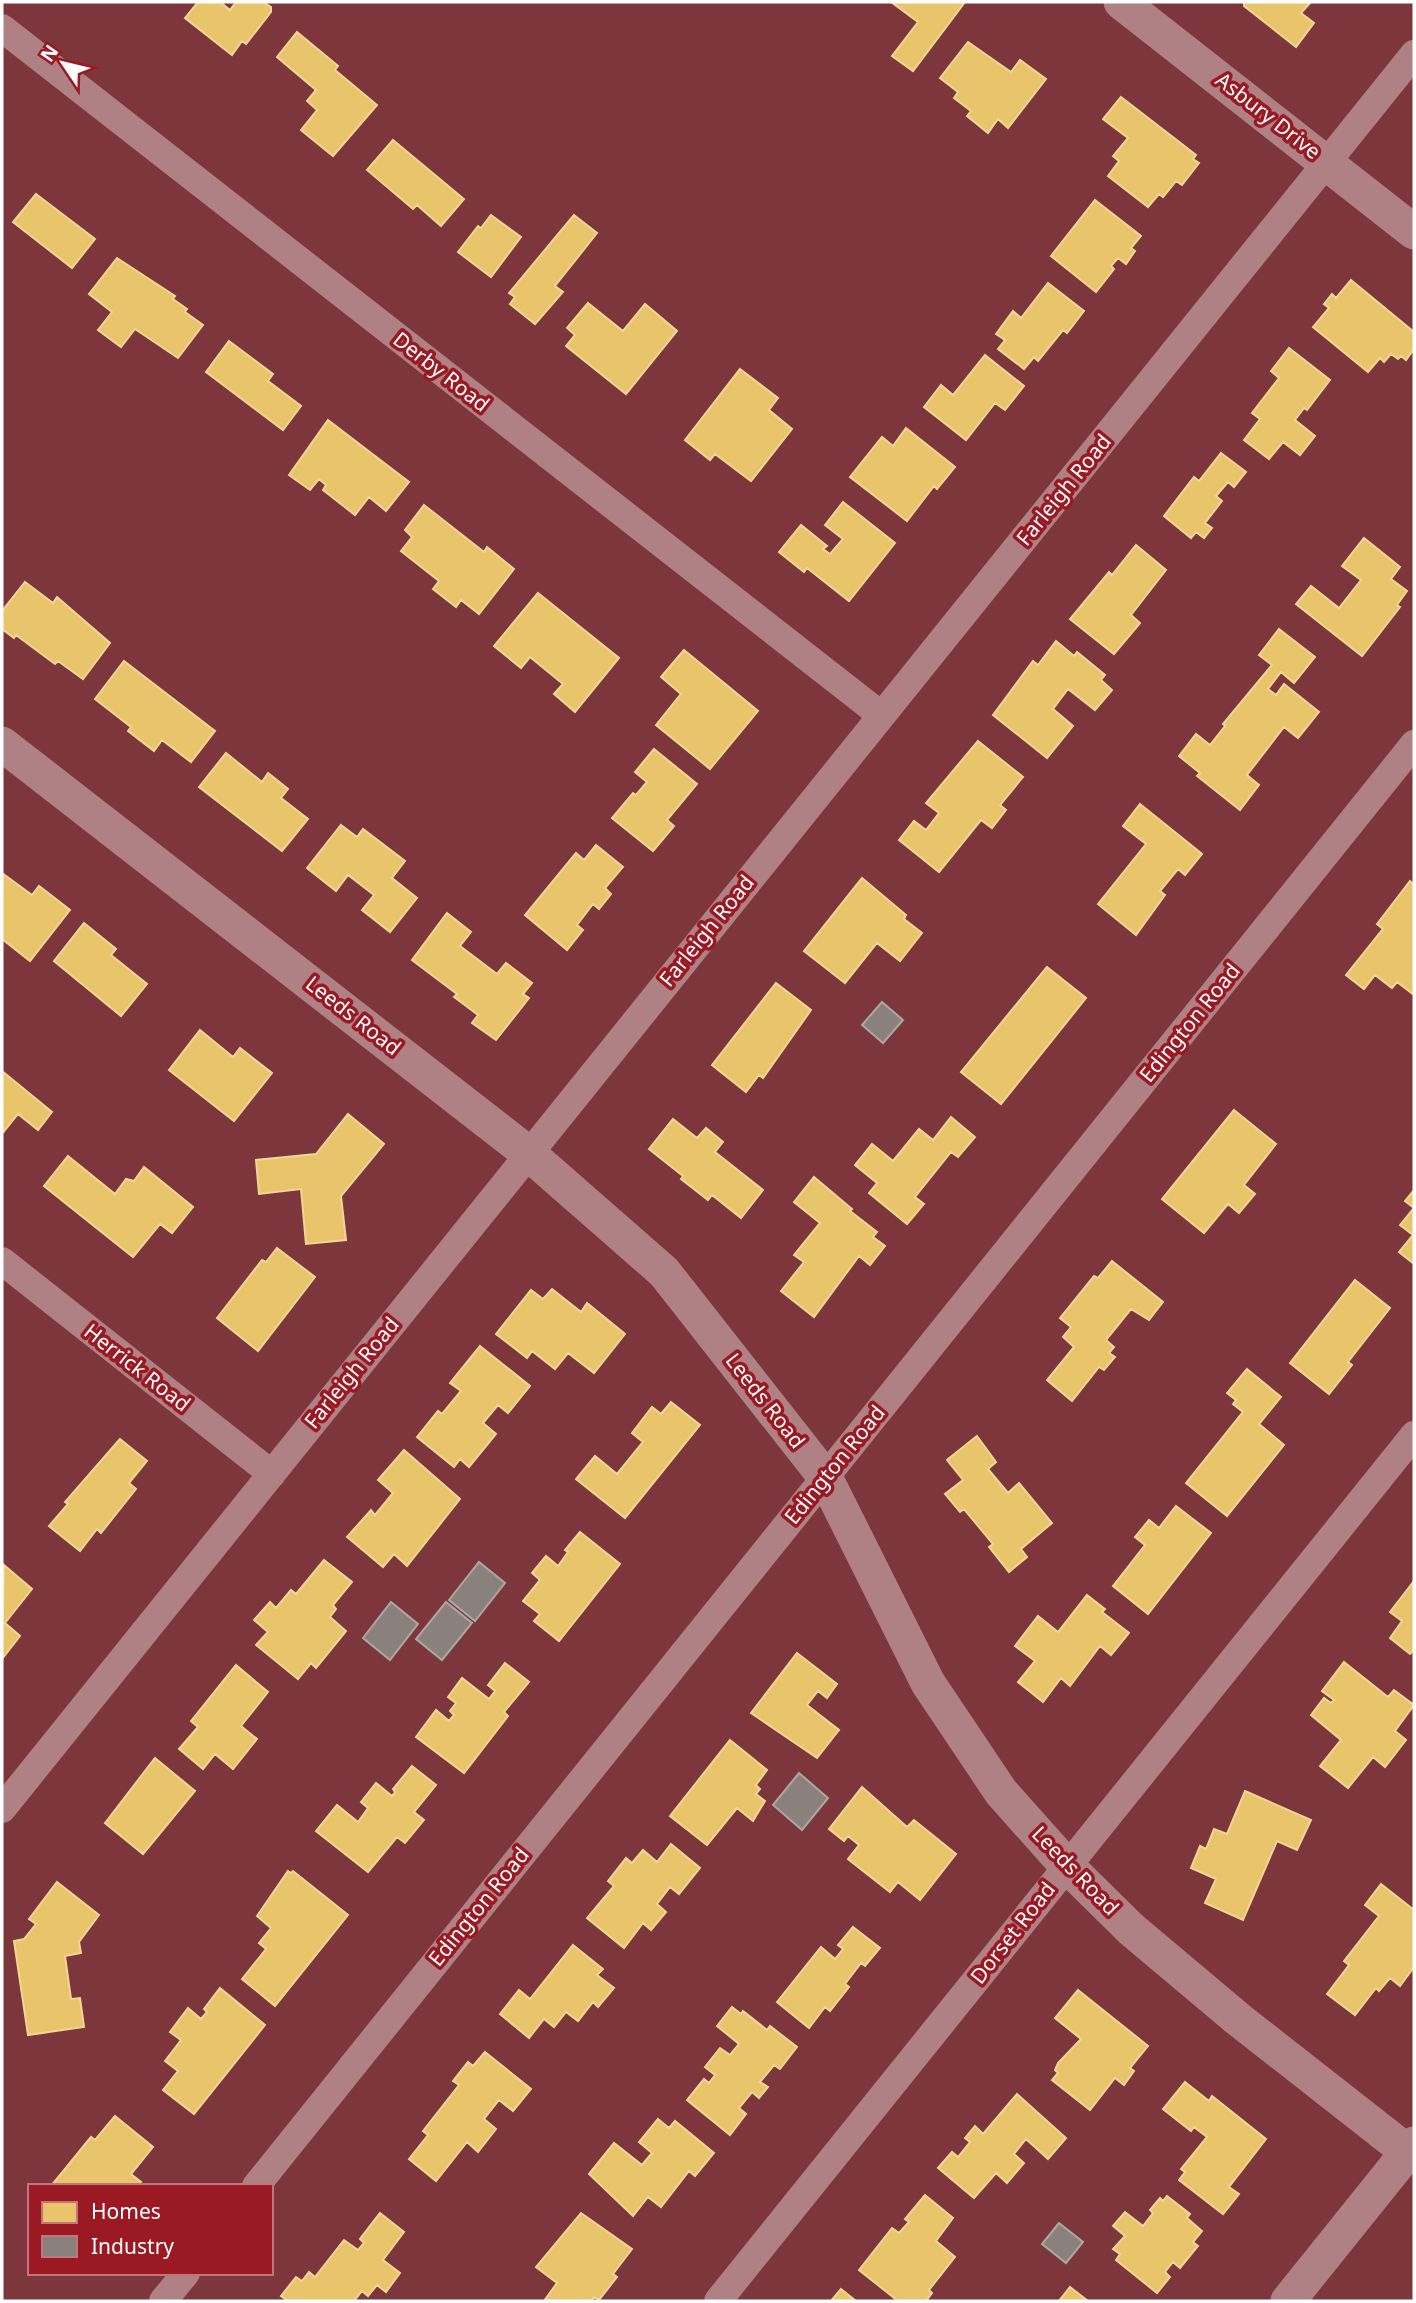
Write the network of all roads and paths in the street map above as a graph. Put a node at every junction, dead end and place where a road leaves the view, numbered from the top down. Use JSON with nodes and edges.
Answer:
{"nodes":[{"id":1,"x":1121,"y":2,"type":"edge"},
{"id":2,"x":2,"y":28,"type":"edge"},
{"id":3,"x":1414,"y":54,"type":"edge"},
{"id":4,"x":1327,"y":163,"type":"junction"},
{"id":5,"x":1414,"y":232,"type":"edge"},
{"id":6,"x":881,"y":715,"type":"junction"},
{"id":7,"x":2,"y":744,"type":"edge"},
{"id":8,"x":1414,"y":744,"type":"edge"},
{"id":9,"x":528,"y":1153,"type":"junction"},
{"id":10,"x":2,"y":1261,"type":"edge"},
{"id":11,"x":1414,"y":1435,"type":"edge"},
{"id":12,"x":272,"y":1474,"type":"junction"},
{"id":13,"x":825,"y":1477,"type":"junction"},
{"id":14,"x":2,"y":1809,"type":"edge"},
{"id":15,"x":1066,"y":1865,"type":"junction"},
{"id":16,"x":1412,"y":2151,"type":"edge"},
{"id":17,"x":258,"y":2184,"type":"edge"},
{"id":18,"x":184,"y":2275,"type":"edge"},
{"id":19,"x":163,"y":2301,"type":"edge"},
{"id":20,"x":718,"y":2301,"type":"edge"},
{"id":21,"x":1288,"y":2301,"type":"edge"}],
"edges":[{"from":1,"to":4,"type":"street","name":"Asbury Drive"},
{"from":2,"to":6,"type":"street","name":"Derby Road"},
{"from":3,"to":4,"type":"street","name":"Farleigh Road"},
{"from":4,"to":5,"type":"street","name":"Asbury Drive"},
{"from":4,"to":6,"type":"street","name":"Farleigh Road"},
{"from":6,"to":9,"type":"street","name":"Farleigh Road"},
{"from":7,"to":9,"type":"street","name":"Leeds Road"},
{"from":8,"to":13,"type":"street","name":"Edington Road"},
{"from":9,"to":12,"type":"street","name":"Farleigh Road"},
{"from":9,"to":13,"type":"street","name":"Leeds Road"},
{"from":10,"to":12,"type":"street","name":"Herrick Road"},
{"from":11,"to":15,"type":"street","name":"Dorset Road"},
{"from":12,"to":14,"type":"street","name":"Farleigh Road"},
{"from":13,"to":15,"type":"street","name":"Leeds Road"},
{"from":13,"to":17,"type":"street","name":"Edington Road"},
{"from":15,"to":16,"type":"street","name":"Leeds Road"},
{"from":15,"to":20,"type":"street","name":"Dorset Road"},
{"from":16,"to":21,"type":"street"},
{"from":18,"to":19,"type":"street"}]}
